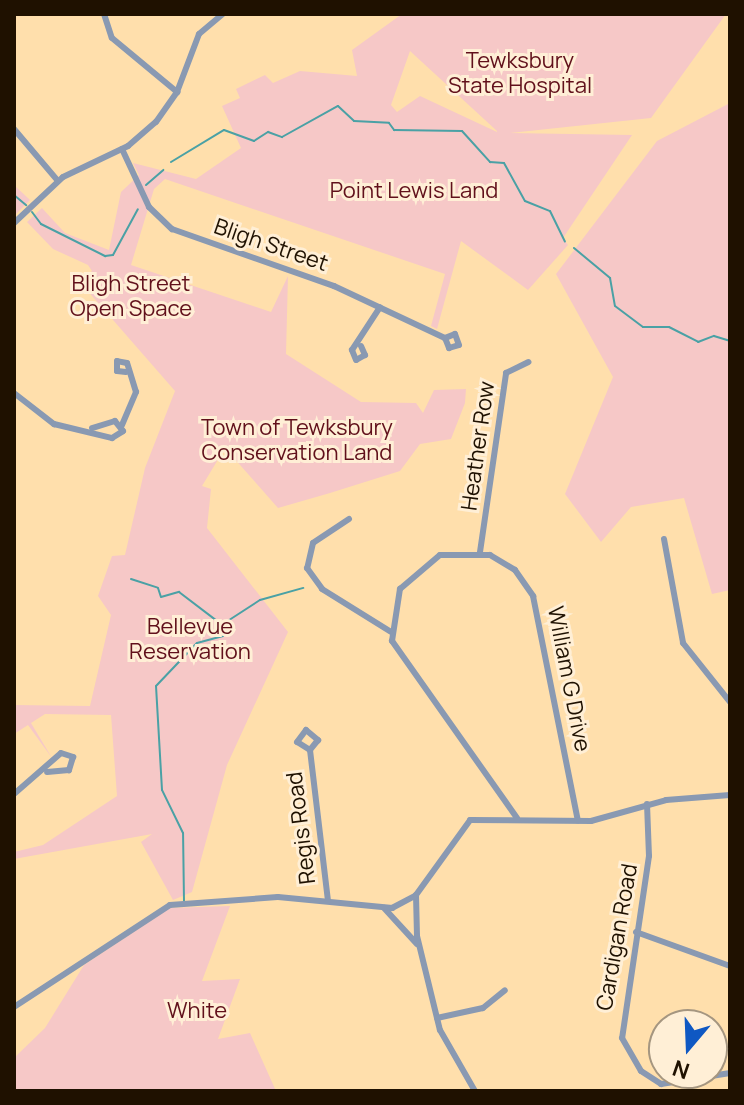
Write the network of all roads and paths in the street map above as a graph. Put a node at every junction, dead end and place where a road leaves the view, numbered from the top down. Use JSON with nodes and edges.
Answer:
{"nodes":[{"id":1,"x":104,"y":14,"type":"edge"},
{"id":2,"x":223,"y":14,"type":"edge"},
{"id":3,"x":177,"y":92,"type":"junction"},
{"id":4,"x":14,"y":129,"type":"edge"},
{"id":5,"x":122,"y":149,"type":"junction"},
{"id":6,"x":58,"y":181,"type":"junction"},
{"id":7,"x":14,"y":223,"type":"edge"},
{"id":8,"x":380,"y":307,"type":"junction"},
{"id":9,"x":445,"y":338,"type":"dead end"},
{"id":10,"x":361,"y":346,"type":"dead end"},
{"id":11,"x":529,"y":362,"type":"dead end"},
{"id":12,"x":126,"y":372,"type":"dead end"},
{"id":13,"x":14,"y":393,"type":"edge"},
{"id":14,"x":122,"y":425,"type":"junction"},
{"id":15,"x":92,"y":428,"type":"junction"},
{"id":16,"x":349,"y":519,"type":"dead end"},
{"id":17,"x":664,"y":539,"type":"dead end"},
{"id":18,"x":480,"y":552,"type":"junction"},
{"id":19,"x":391,"y":632,"type":"junction"},
{"id":20,"x":730,"y":702,"type":"edge"},
{"id":21,"x":310,"y":750,"type":"dead end"},
{"id":22,"x":47,"y":772,"type":"dead end"},
{"id":23,"x":14,"y":794,"type":"edge"},
{"id":24,"x":730,"y":795,"type":"edge"},
{"id":25,"x":647,"y":804,"type":"junction"},
{"id":26,"x":517,"y":818,"type":"junction"},
{"id":27,"x":578,"y":821,"type":"junction"},
{"id":28,"x":416,"y":895,"type":"junction"},
{"id":29,"x":328,"y":901,"type":"junction"},
{"id":30,"x":383,"y":908,"type":"junction"},
{"id":31,"x":636,"y":932,"type":"junction"},
{"id":32,"x":420,"y":947,"type":"junction"},
{"id":33,"x":730,"y":966,"type":"edge"},
{"id":34,"x":505,"y":990,"type":"dead end"},
{"id":35,"x":14,"y":1007,"type":"edge"},
{"id":36,"x":437,"y":1018,"type":"junction"},
{"id":37,"x":730,"y":1073,"type":"edge"},
{"id":38,"x":475,"y":1091,"type":"edge"}],
"edges":[{"from":1,"to":3,"type":"street"},
{"from":2,"to":3,"type":"street"},
{"from":3,"to":5,"type":"street"},
{"from":4,"to":6,"type":"street"},
{"from":5,"to":6,"type":"street"},
{"from":5,"to":8,"type":"street","name":"Bligh Street"},
{"from":6,"to":7,"type":"street"},
{"from":8,"to":9,"type":"street","name":"Bligh Street"},
{"from":8,"to":10,"type":"street"},
{"from":11,"to":18,"type":"street","name":"Heather Row"},
{"from":12,"to":14,"type":"street"},
{"from":13,"to":15,"type":"street"},
{"from":14,"to":15,"type":"street"},
{"from":14,"to":15,"type":"street"},
{"from":16,"to":19,"type":"street"},
{"from":17,"to":20,"type":"street"},
{"from":18,"to":19,"type":"street"},
{"from":18,"to":27,"type":"street","name":"William G Drive"},
{"from":19,"to":26,"type":"street"},
{"from":21,"to":29,"type":"street","name":"Regis Road"},
{"from":22,"to":23,"type":"street"},
{"from":24,"to":25,"type":"street"},
{"from":25,"to":27,"type":"street"},
{"from":25,"to":31,"type":"street","name":"Cardigan Road"},
{"from":26,"to":27,"type":"street"},
{"from":26,"to":28,"type":"street"},
{"from":28,"to":30,"type":"street"},
{"from":28,"to":32,"type":"street"},
{"from":29,"to":30,"type":"street"},
{"from":29,"to":35,"type":"street"},
{"from":30,"to":32,"type":"street"},
{"from":31,"to":33,"type":"street"},
{"from":31,"to":37,"type":"street","name":"Cardigan Road"},
{"from":32,"to":36,"type":"street"},
{"from":34,"to":36,"type":"street"},
{"from":36,"to":38,"type":"street"}]}
